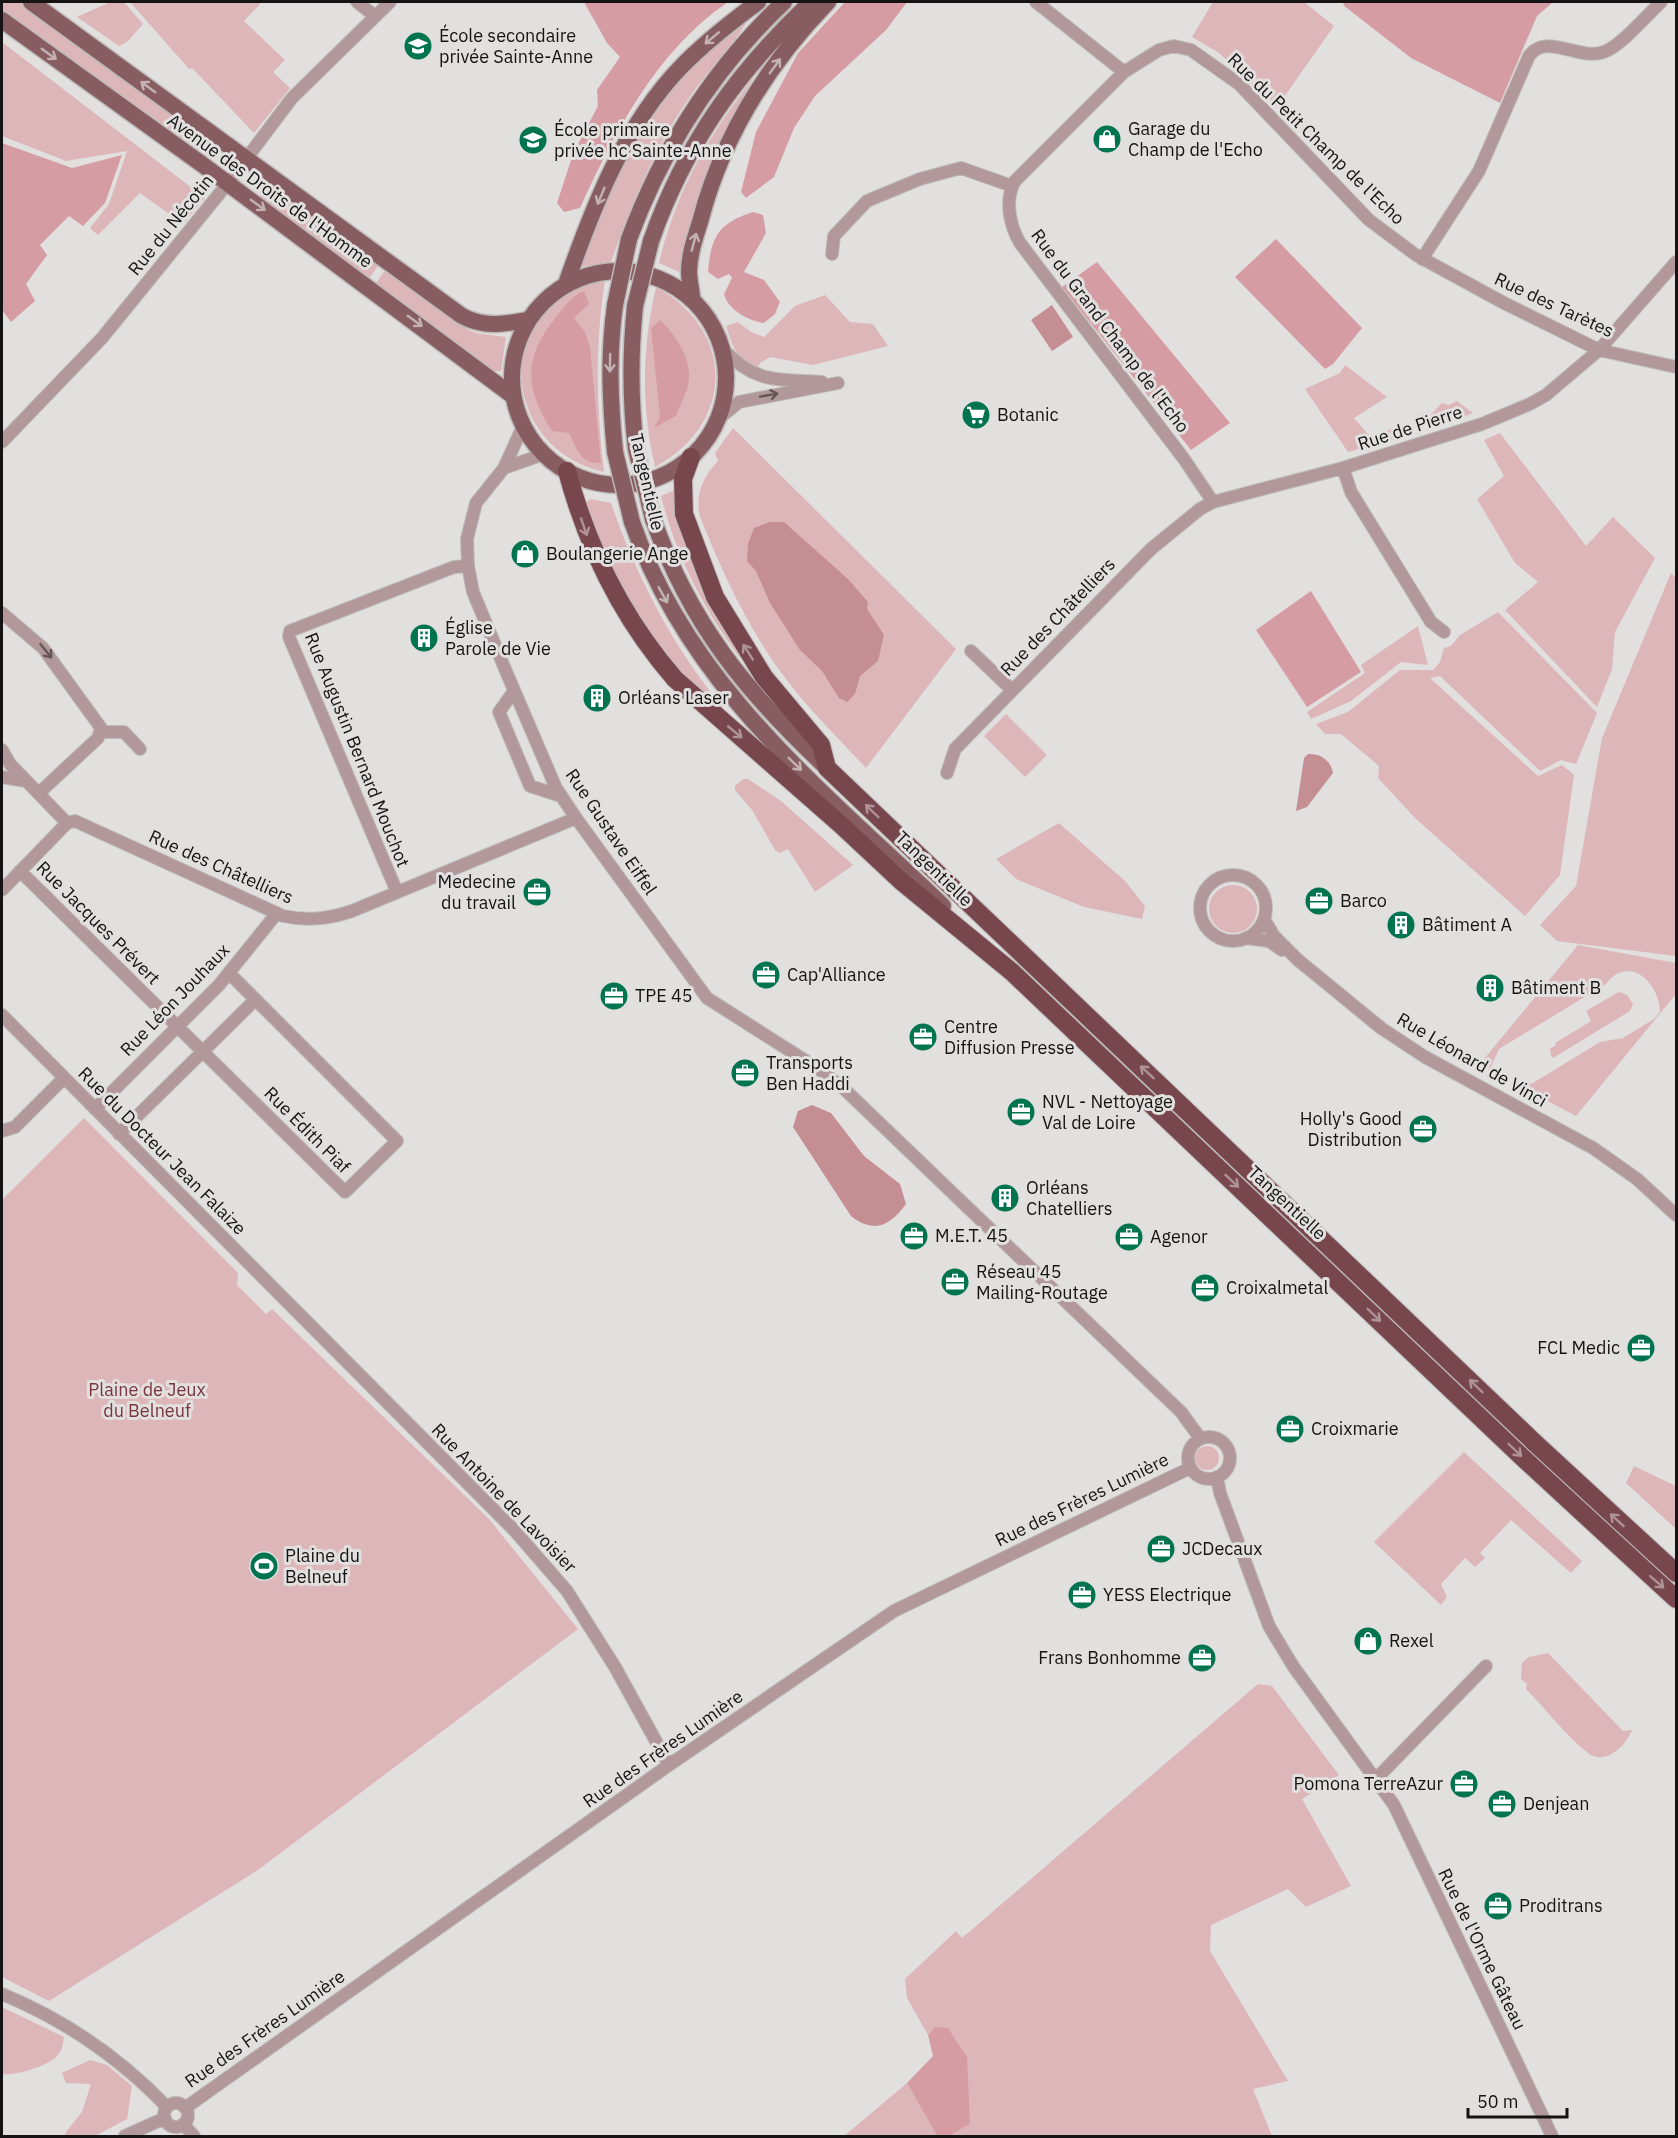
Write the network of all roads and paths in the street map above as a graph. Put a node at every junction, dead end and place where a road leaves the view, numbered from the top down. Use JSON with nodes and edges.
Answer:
{"nodes":[{"id":1,"x":32,"y":2,"type":"edge"},
{"id":2,"x":357,"y":2,"type":"edge"},
{"id":3,"x":390,"y":2,"type":"edge"},
{"id":4,"x":758,"y":2,"type":"edge"},
{"id":5,"x":784,"y":2,"type":"edge"},
{"id":6,"x":811,"y":2,"type":"edge"},
{"id":7,"x":828,"y":2,"type":"edge"},
{"id":8,"x":1036,"y":2,"type":"edge"},
{"id":9,"x":1660,"y":2,"type":"edge"},
{"id":10,"x":375,"y":16,"type":"junction"},
{"id":11,"x":2,"y":20,"type":"edge"},
{"id":12,"x":1124,"y":72,"type":"junction"},
{"id":13,"x":246,"y":159,"type":"junction"},
{"id":14,"x":228,"y":183,"type":"junction"},
{"id":15,"x":1012,"y":186,"type":"junction"},
{"id":16,"x":832,"y":254,"type":"dead end"},
{"id":17,"x":1422,"y":259,"type":"junction"},
{"id":18,"x":1677,"y":262,"type":"edge"},
{"id":19,"x":566,"y":284,"type":"junction"},
{"id":20,"x":692,"y":299,"type":"junction"},
{"id":21,"x":528,"y":320,"type":"junction"},
{"id":22,"x":723,"y":349,"type":"junction"},
{"id":23,"x":1599,"y":350,"type":"junction"},
{"id":24,"x":1677,"y":366,"type":"edge"},
{"id":25,"x":513,"y":396,"type":"junction"},
{"id":26,"x":718,"y":419,"type":"junction"},
{"id":27,"x":523,"y":426,"type":"junction"},
{"id":28,"x":2,"y":442,"type":"edge"},
{"id":29,"x":544,"y":454,"type":"junction"},
{"id":30,"x":691,"y":457,"type":"junction"},
{"id":31,"x":504,"y":468,"type":"junction"},
{"id":32,"x":1343,"y":468,"type":"junction"},
{"id":33,"x":567,"y":471,"type":"junction"},
{"id":34,"x":1213,"y":502,"type":"junction"},
{"id":35,"x":468,"y":566,"type":"junction"},
{"id":36,"x":2,"y":613,"type":"edge"},
{"id":37,"x":1444,"y":632,"type":"dead end"},
{"id":38,"x":971,"y":651,"type":"dead end"},
{"id":39,"x":1012,"y":690,"type":"junction"},
{"id":40,"x":514,"y":691,"type":"junction"},
{"id":41,"x":101,"y":732,"type":"junction"},
{"id":42,"x":140,"y":749,"type":"dead end"},
{"id":43,"x":2,"y":750,"type":"edge"},
{"id":44,"x":827,"y":768,"type":"junction"},
{"id":45,"x":947,"y":773,"type":"dead end"},
{"id":46,"x":2,"y":777,"type":"edge"},
{"id":47,"x":27,"y":781,"type":"junction"},
{"id":48,"x":39,"y":793,"type":"junction"},
{"id":49,"x":561,"y":796,"type":"junction"},
{"id":50,"x":576,"y":818,"type":"junction"},
{"id":51,"x":67,"y":822,"type":"junction"},
{"id":52,"x":20,"y":871,"type":"junction"},
{"id":53,"x":2,"y":890,"type":"edge"},
{"id":54,"x":397,"y":892,"type":"junction"},
{"id":55,"x":277,"y":913,"type":"junction"},
{"id":56,"x":1264,"y":919,"type":"junction"},
{"id":57,"x":1246,"y":938,"type":"junction"},
{"id":58,"x":1298,"y":960,"type":"junction"},
{"id":59,"x":1012,"y":972,"type":"junction"},
{"id":60,"x":229,"y":973,"type":"junction"},
{"id":61,"x":255,"y":1000,"type":"junction"},
{"id":62,"x":2,"y":1015,"type":"edge"},
{"id":63,"x":177,"y":1027,"type":"junction"},
{"id":64,"x":202,"y":1052,"type":"junction"},
{"id":65,"x":64,"y":1078,"type":"junction"},
{"id":66,"x":94,"y":1109,"type":"junction"},
{"id":67,"x":2,"y":1131,"type":"edge"},
{"id":68,"x":120,"y":1134,"type":"junction"},
{"id":69,"x":1677,"y":1215,"type":"edge"},
{"id":70,"x":297,"y":1314,"type":"joint"},
{"id":71,"x":1200,"y":1438,"type":"junction"},
{"id":72,"x":1190,"y":1468,"type":"junction"},
{"id":73,"x":1217,"y":1477,"type":"junction"},
{"id":74,"x":1677,"y":1573,"type":"edge"},
{"id":75,"x":1677,"y":1599,"type":"edge"},
{"id":76,"x":1486,"y":1666,"type":"dead end"},
{"id":77,"x":669,"y":1765,"type":"junction"},
{"id":78,"x":1377,"y":1778,"type":"junction"},
{"id":79,"x":2,"y":1994,"type":"edge"},
{"id":80,"x":185,"y":2108,"type":"junction"},
{"id":81,"x":166,"y":2113,"type":"junction"},
{"id":82,"x":183,"y":2124,"type":"junction"},
{"id":83,"x":124,"y":2136,"type":"edge"},
{"id":84,"x":194,"y":2136,"type":"edge"},
{"id":85,"x":1552,"y":2136,"type":"edge"}],
"edges":[{"from":13,"to":1,"type":"main road","name":"Avenue des Droits de l'Homme","one_way":true},
{"from":2,"to":10,"type":"street"},
{"from":3,"to":10,"type":"street","name":"Rue du Nécotin"},
{"from":4,"to":19,"type":"main road","one_way":true},
{"from":5,"to":59,"type":"main road","name":"Tangentielle","one_way":true,"bridge":true},
{"from":6,"to":44,"type":"main road","name":"Tangentielle","bridge":true},
{"from":20,"to":7,"type":"main road","one_way":true},
{"from":8,"to":12,"type":"street"},
{"from":9,"to":17,"type":"street"},
{"from":10,"to":13,"type":"street","name":"Rue du Nécotin"},
{"from":11,"to":14,"type":"main road","name":"Avenue des Droits de l'Homme","one_way":true},
{"from":12,"to":15,"type":"street"},
{"from":12,"to":17,"type":"street","name":"Rue du Petit Champ de l'Echo"},
{"from":13,"to":14,"type":"street","name":"Rue du Nécotin"},
{"from":13,"to":21,"type":"main road","name":"Avenue des Droits de l'Homme"},
{"from":14,"to":25,"type":"main road","name":"Avenue des Droits de l'Homme","one_way":true},
{"from":14,"to":28,"type":"street","name":"Rue du Nécotin"},
{"from":15,"to":16,"type":"street"},
{"from":15,"to":34,"type":"street","name":"Rue du Grand Champ de l'Echo"},
{"from":17,"to":23,"type":"street","name":"Rue des Tarètes"},
{"from":18,"to":23,"type":"street","name":"Rue de Pierre"},
{"from":19,"to":20,"type":"main road"},
{"from":19,"to":21,"type":"main road"},
{"from":20,"to":22,"type":"main road"},
{"from":21,"to":25,"type":"main road"},
{"from":22,"to":26,"type":"main road"},
{"from":26,"to":22,"type":"street","one_way":true},
{"from":23,"to":24,"type":"street","name":"Rue des Tarètes"},
{"from":23,"to":32,"type":"street","name":"Rue de Pierre"},
{"from":25,"to":27,"type":"main road"},
{"from":26,"to":30,"type":"main road"},
{"from":27,"to":29,"type":"main road"},
{"from":27,"to":31,"type":"street","name":"Rue Gustave Eiffel"},
{"from":29,"to":31,"type":"street"},
{"from":29,"to":33,"type":"main road"},
{"from":30,"to":33,"type":"main road"},
{"from":44,"to":30,"type":"highway","one_way":true},
{"from":31,"to":35,"type":"street","name":"Rue Gustave Eiffel"},
{"from":32,"to":34,"type":"street","name":"Rue de Pierre"},
{"from":32,"to":37,"type":"street"},
{"from":33,"to":59,"type":"highway","one_way":true},
{"from":34,"to":39,"type":"street","name":"Rue des Châtelliers"},
{"from":35,"to":40,"type":"street","name":"Rue Gustave Eiffel"},
{"from":35,"to":54,"type":"street","name":"Rue Augustin Bernard Mouchot"},
{"from":36,"to":41,"type":"street","one_way":true},
{"from":38,"to":39,"type":"street"},
{"from":39,"to":45,"type":"street","name":"Rue des Châtelliers"},
{"from":40,"to":49,"type":"street","name":"Rue Gustave Eiffel"},
{"from":40,"to":49,"type":"street"},
{"from":41,"to":42,"type":"street"},
{"from":41,"to":48,"type":"street"},
{"from":43,"to":47,"type":"street","name":"Rue des Châtelliers"},
{"from":74,"to":44,"type":"highway","name":"Tangentielle","one_way":true},
{"from":46,"to":47,"type":"street"},
{"from":47,"to":48,"type":"street","name":"Rue des Châtelliers"},
{"from":48,"to":51,"type":"street","name":"Rue des Châtelliers"},
{"from":49,"to":50,"type":"street","name":"Rue Gustave Eiffel"},
{"from":50,"to":54,"type":"street","name":"Rue des Châtelliers"},
{"from":50,"to":71,"type":"street","name":"Rue Gustave Eiffel"},
{"from":51,"to":52,"type":"street"},
{"from":51,"to":55,"type":"street","name":"Rue des Châtelliers"},
{"from":52,"to":53,"type":"street"},
{"from":52,"to":63,"type":"street","name":"Rue Jacques Prévert"},
{"from":54,"to":55,"type":"street","name":"Rue des Châtelliers"},
{"from":55,"to":60,"type":"street","name":"Rue Léon Jouhaux"},
{"from":56,"to":57,"type":"street"},
{"from":56,"to":57,"type":"street","name":"Rue Léonard de Vinci"},
{"from":56,"to":58,"type":"street","name":"Rue Léonard de Vinci"},
{"from":57,"to":58,"type":"street","name":"Rue Léonard de Vinci"},
{"from":58,"to":69,"type":"street","name":"Rue Léonard de Vinci"},
{"from":59,"to":75,"type":"highway","name":"Tangentielle","one_way":true},
{"from":60,"to":61,"type":"street","name":"Rue Édith Piaf"},
{"from":60,"to":63,"type":"street","name":"Rue Léon Jouhaux"},
{"from":61,"to":64,"type":"street"},
{"from":61,"to":64,"type":"street","name":"Rue Édith Piaf"},
{"from":62,"to":65,"type":"street","name":"Rue du Docteur Jean Falaize"},
{"from":63,"to":64,"type":"street","name":"Rue Édith Piaf"},
{"from":63,"to":66,"type":"street","name":"Rue Léon Jouhaux"},
{"from":64,"to":68,"type":"street"},
{"from":65,"to":66,"type":"street","name":"Rue du Docteur Jean Falaize"},
{"from":65,"to":67,"type":"street"},
{"from":66,"to":68,"type":"street","name":"Rue du Docteur Jean Falaize"},
{"from":68,"to":70,"type":"street","name":"Rue du Docteur Jean Falaize"},
{"from":70,"to":77,"type":"street","name":"Rue Antoine de Lavoisier"},
{"from":71,"to":72,"type":"street"},
{"from":71,"to":73,"type":"street"},
{"from":72,"to":73,"type":"street"},
{"from":72,"to":77,"type":"street","name":"Rue des Frères Lumière"},
{"from":73,"to":78,"type":"street","name":"Rue de l'Orme Gâteau"},
{"from":76,"to":78,"type":"street"},
{"from":77,"to":80,"type":"street","name":"Rue des Frères Lumière"},
{"from":78,"to":85,"type":"street","name":"Rue de l'Orme Gâteau"},
{"from":79,"to":81,"type":"street"},
{"from":80,"to":81,"type":"street"},
{"from":80,"to":82,"type":"street"},
{"from":81,"to":82,"type":"street"},
{"from":81,"to":83,"type":"street"},
{"from":82,"to":84,"type":"street"}]}
